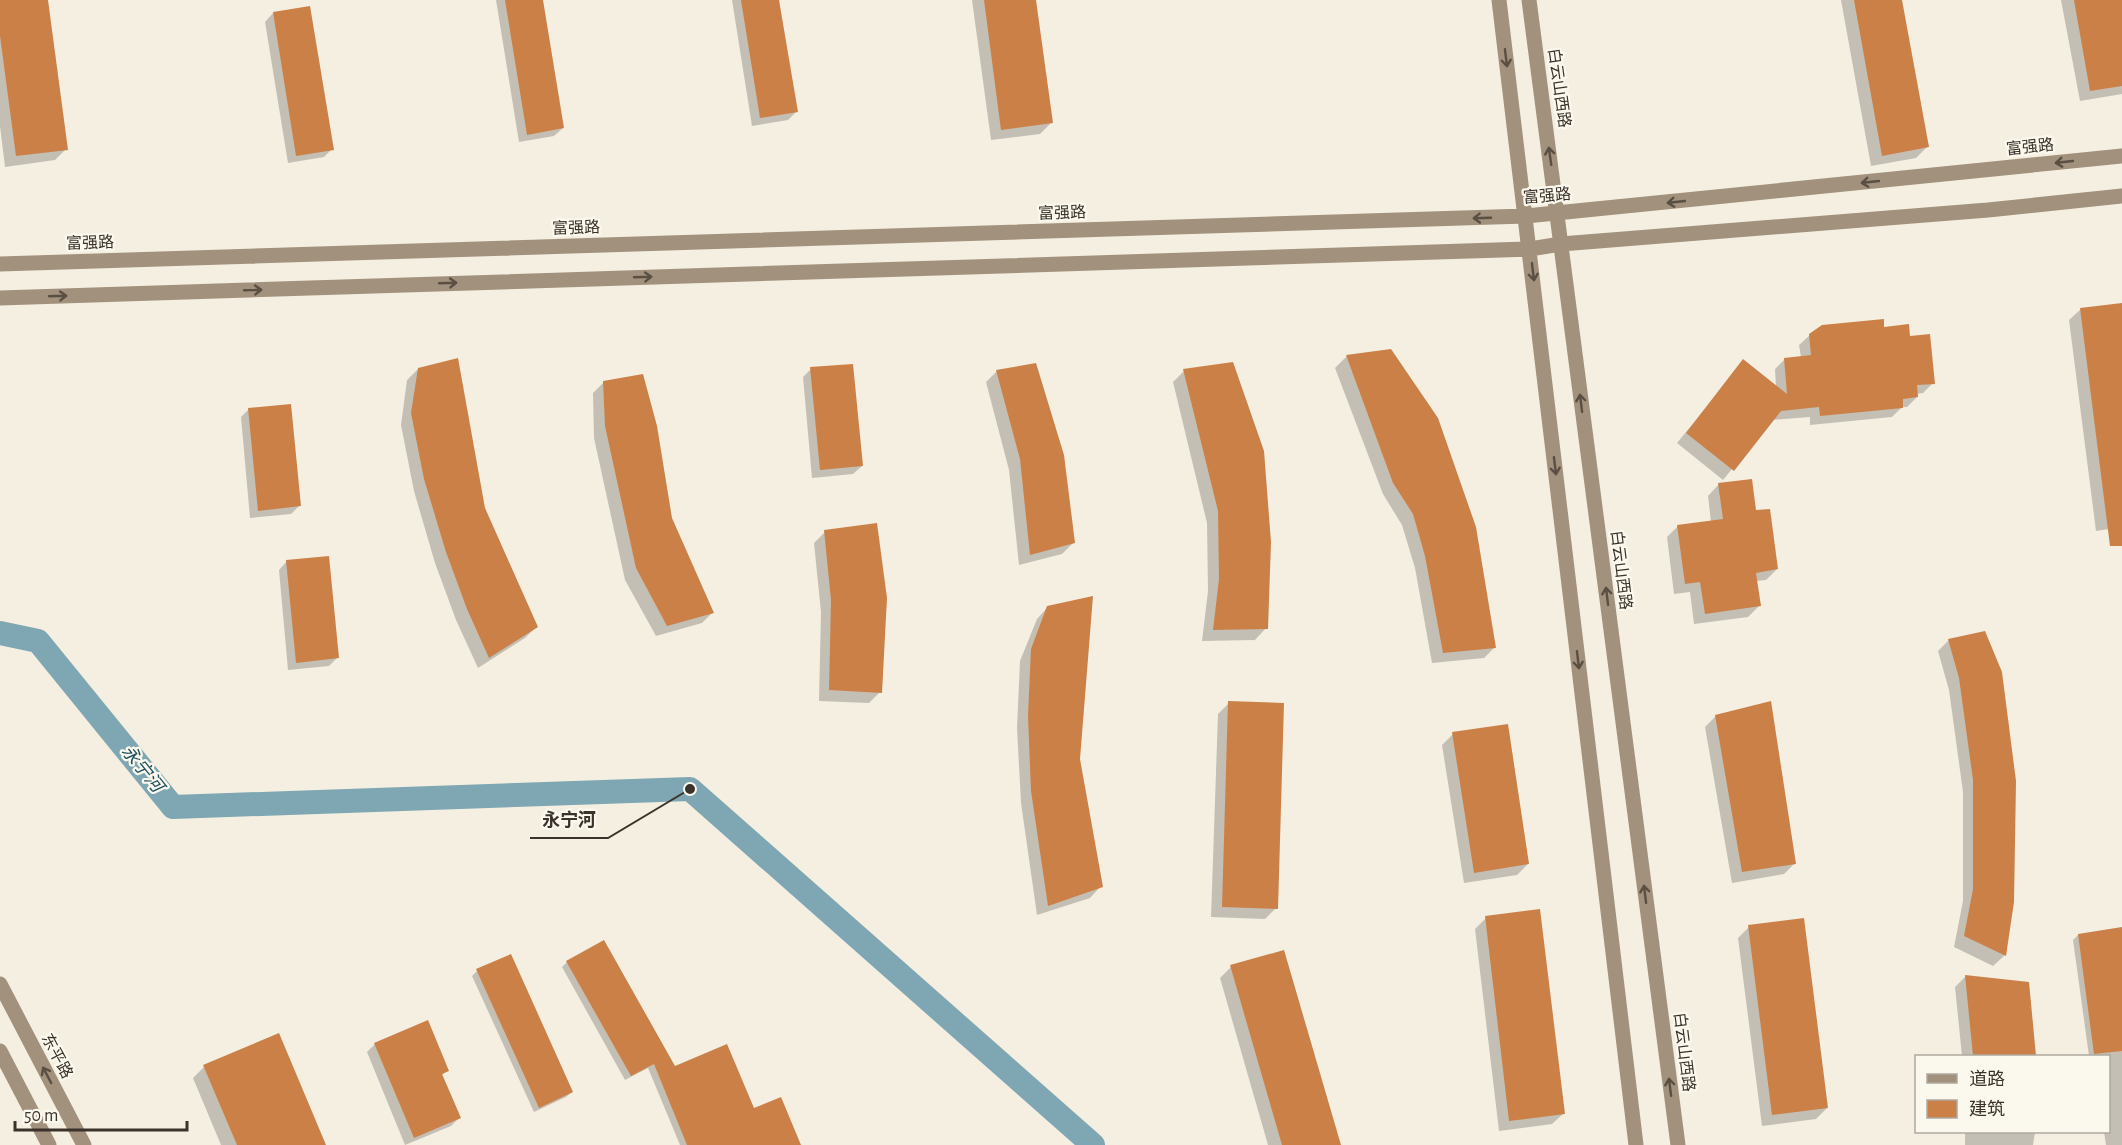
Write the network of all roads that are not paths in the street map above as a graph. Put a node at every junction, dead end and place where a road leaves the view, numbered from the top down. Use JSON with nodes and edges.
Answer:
{"nodes":[{"id":1,"x":1499,"y":0,"type":"edge"},
{"id":2,"x":1529,"y":0,"type":"edge"},
{"id":3,"x":2122,"y":156,"type":"edge"},
{"id":4,"x":2122,"y":196,"type":"edge"},
{"id":5,"x":1557,"y":214,"type":"junction"},
{"id":6,"x":1526,"y":216,"type":"junction"},
{"id":7,"x":1561,"y":244,"type":"junction"},
{"id":8,"x":1530,"y":249,"type":"junction"},
{"id":9,"x":0,"y":264,"type":"edge"},
{"id":10,"x":0,"y":298,"type":"edge"},
{"id":11,"x":0,"y":984,"type":"edge"},
{"id":12,"x":0,"y":1051,"type":"edge"},
{"id":13,"x":49,"y":1145,"type":"edge"},
{"id":14,"x":84,"y":1145,"type":"edge"},
{"id":15,"x":1636,"y":1145,"type":"edge"},
{"id":16,"x":1678,"y":1145,"type":"edge"}],
"edges":[{"from":1,"to":6,"type":"main road","one_way":true},
{"from":5,"to":2,"type":"main road","name":"白云山西路","one_way":true},
{"from":3,"to":5,"type":"main road","name":"富强路","one_way":true},
{"from":4,"to":7,"type":"main road"},
{"from":5,"to":6,"type":"main road","name":"富强路"},
{"from":5,"to":7,"type":"main road","name":"白云山西路"},
{"from":6,"to":8,"type":"main road"},
{"from":6,"to":9,"type":"main road","name":"富强路","one_way":true},
{"from":7,"to":8,"type":"main road"},
{"from":16,"to":7,"type":"main road","name":"白云山西路","one_way":true},
{"from":10,"to":8,"type":"main road","one_way":true},
{"from":8,"to":15,"type":"main road","one_way":true},
{"from":14,"to":11,"type":"main road","name":"东平路","one_way":true},
{"from":12,"to":13,"type":"main road"}]}
